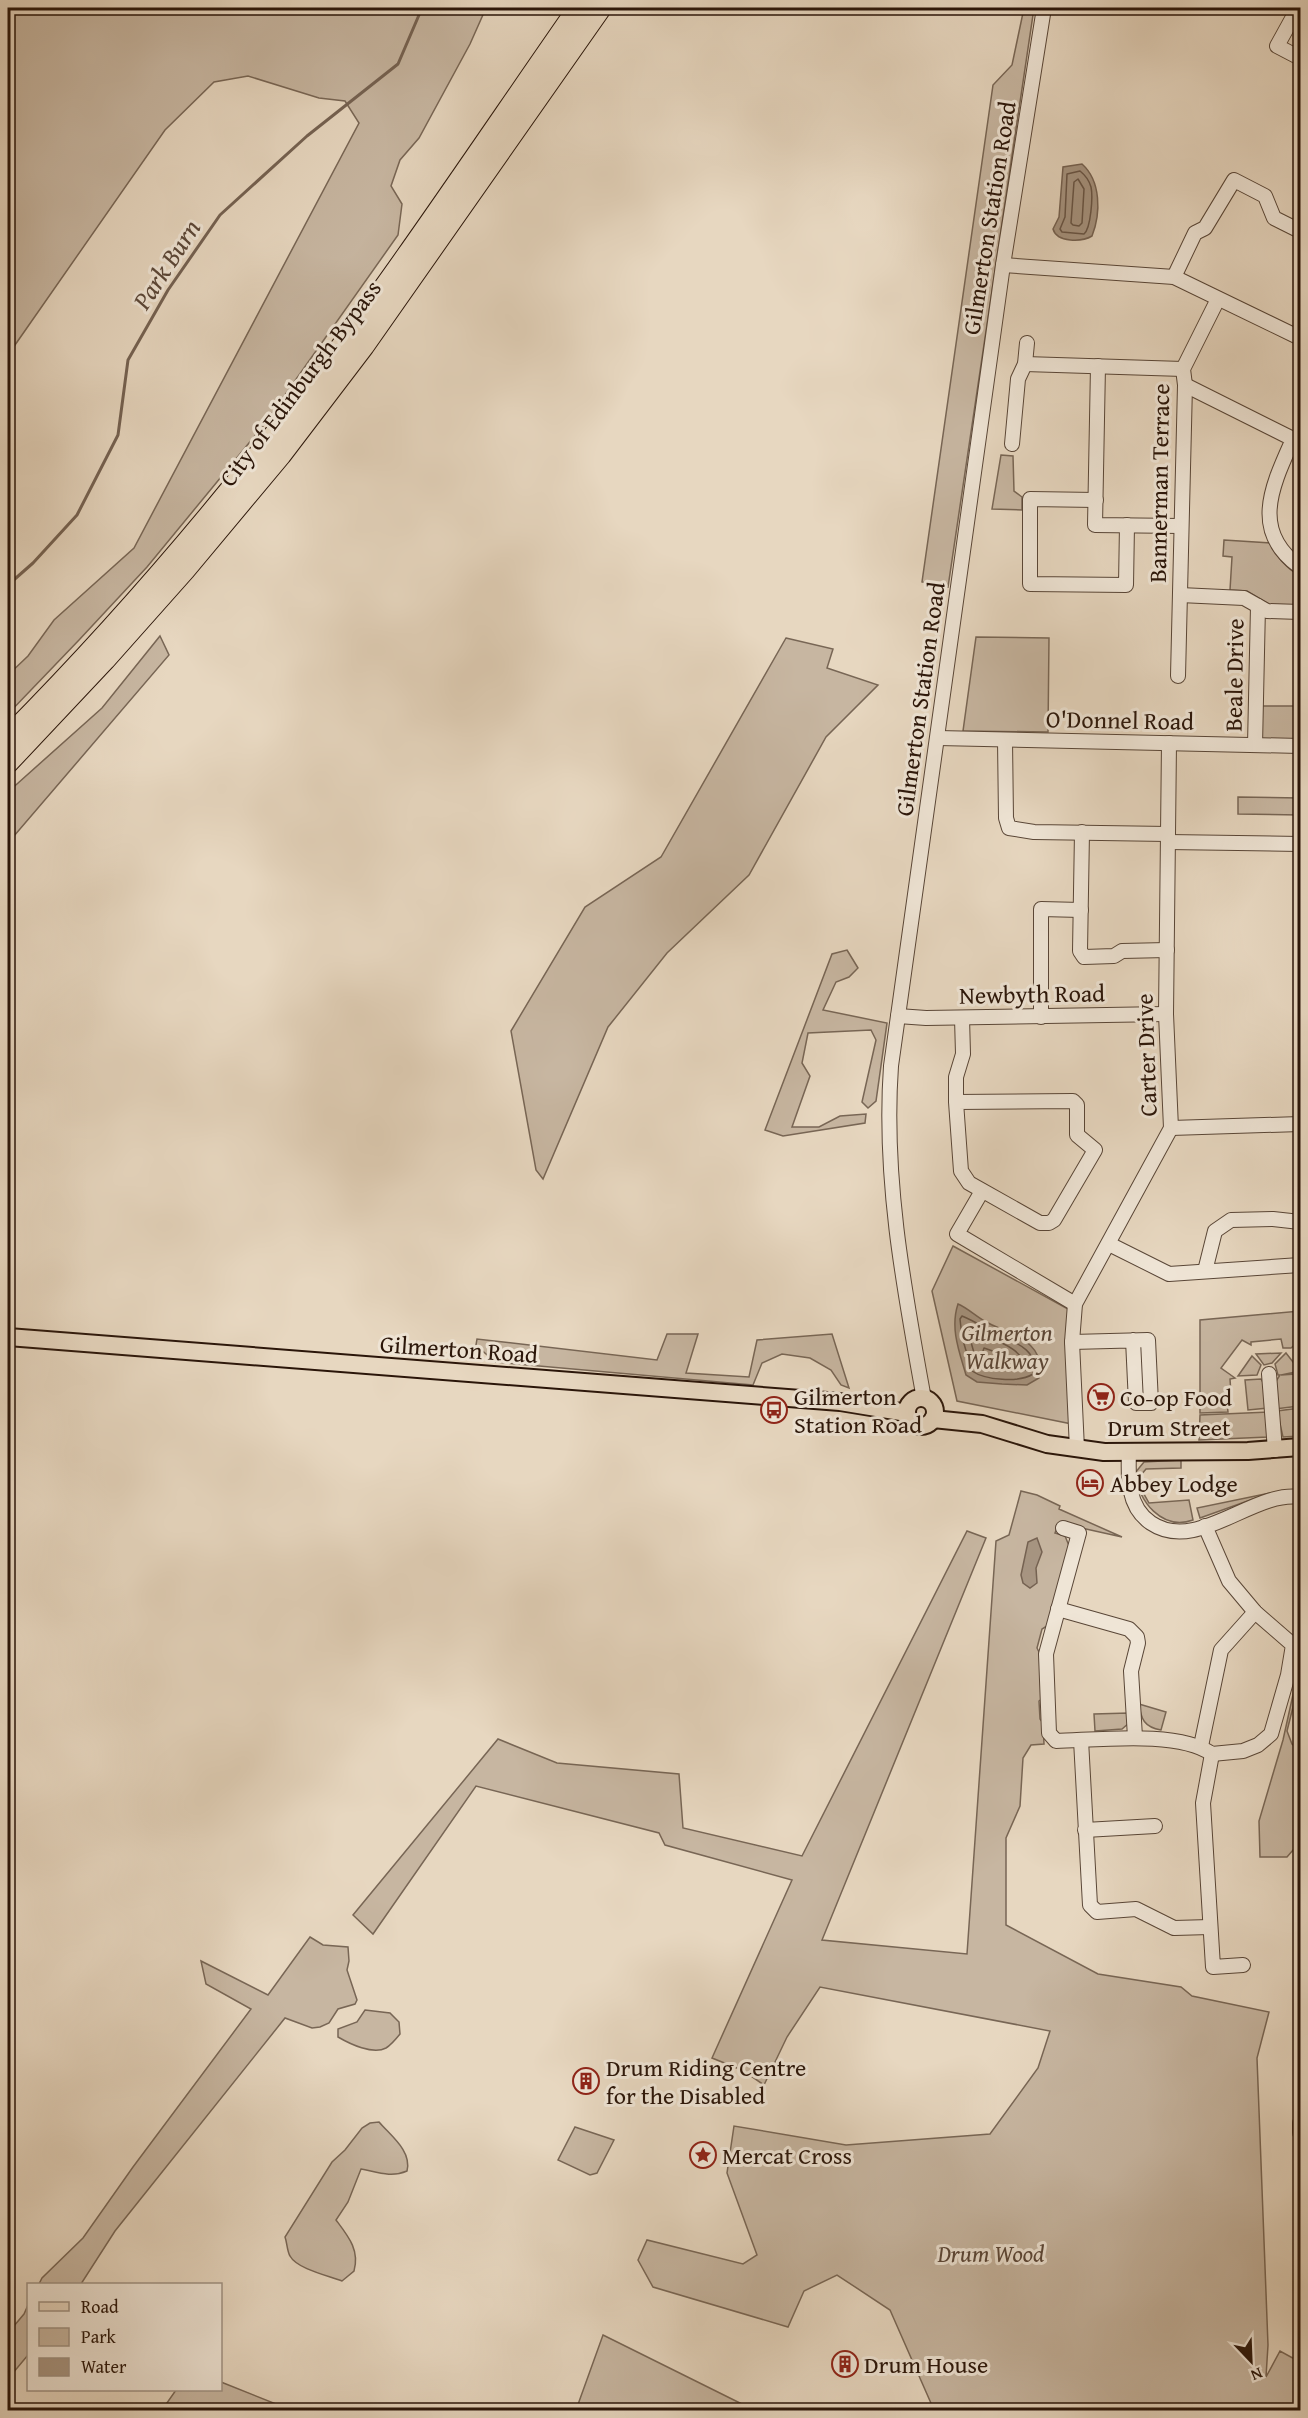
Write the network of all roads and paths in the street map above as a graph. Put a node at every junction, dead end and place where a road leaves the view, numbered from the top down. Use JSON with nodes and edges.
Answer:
{"nodes":[{"id":1,"x":578,"y":8,"type":"edge"},
{"id":2,"x":601,"y":8,"type":"edge"},
{"id":3,"x":1044,"y":8,"type":"edge"},
{"id":4,"x":1298,"y":8,"type":"edge"},
{"id":5,"x":1300,"y":58,"type":"edge"},
{"id":6,"x":1300,"y":231,"type":"edge"},
{"id":7,"x":1003,"y":265,"type":"junction"},
{"id":8,"x":1174,"y":277,"type":"junction"},
{"id":9,"x":1218,"y":299,"type":"junction"},
{"id":10,"x":1300,"y":338,"type":"edge"},
{"id":11,"x":1027,"y":343,"type":"dead end"},
{"id":12,"x":1025,"y":364,"type":"junction"},
{"id":13,"x":1098,"y":366,"type":"junction"},
{"id":14,"x":1183,"y":369,"type":"junction"},
{"id":15,"x":1185,"y":385,"type":"junction"},
{"id":16,"x":1012,"y":444,"type":"dead end"},
{"id":17,"x":1096,"y":500,"type":"junction"},
{"id":18,"x":1127,"y":525,"type":"junction"},
{"id":19,"x":1181,"y":526,"type":"junction"},
{"id":20,"x":1300,"y":567,"type":"edge"},
{"id":21,"x":1180,"y":595,"type":"junction"},
{"id":22,"x":1258,"y":606,"type":"junction"},
{"id":23,"x":1300,"y":612,"type":"edge"},
{"id":24,"x":1178,"y":676,"type":"dead end"},
{"id":25,"x":66,"y":704,"type":"junction"},
{"id":26,"x":8,"y":735,"type":"edge"},
{"id":27,"x":938,"y":738,"type":"junction"},
{"id":28,"x":1005,"y":740,"type":"junction"},
{"id":29,"x":1169,"y":743,"type":"junction"},
{"id":30,"x":1255,"y":745,"type":"junction"},
{"id":31,"x":1300,"y":746,"type":"edge"},
{"id":32,"x":8,"y":763,"type":"edge"},
{"id":33,"x":8,"y":769,"type":"edge"},
{"id":34,"x":1082,"y":832,"type":"junction"},
{"id":35,"x":1168,"y":838,"type":"junction"},
{"id":36,"x":1300,"y":844,"type":"edge"},
{"id":37,"x":1081,"y":910,"type":"junction"},
{"id":38,"x":1167,"y":950,"type":"junction"},
{"id":39,"x":1166,"y":1014,"type":"junction"},
{"id":40,"x":898,"y":1016,"type":"junction"},
{"id":41,"x":1041,"y":1017,"type":"junction"},
{"id":42,"x":962,"y":1018,"type":"junction"},
{"id":43,"x":956,"y":1102,"type":"junction"},
{"id":44,"x":1300,"y":1124,"type":"edge"},
{"id":45,"x":1171,"y":1128,"type":"junction"},
{"id":46,"x":982,"y":1191,"type":"junction"},
{"id":47,"x":1300,"y":1222,"type":"edge"},
{"id":48,"x":1108,"y":1244,"type":"junction"},
{"id":49,"x":1300,"y":1265,"type":"edge"},
{"id":50,"x":1205,"y":1271,"type":"junction"},
{"id":51,"x":1075,"y":1304,"type":"junction"},
{"id":52,"x":8,"y":1337,"type":"edge"},
{"id":53,"x":1133,"y":1340,"type":"dead end"},
{"id":54,"x":1072,"y":1342,"type":"junction"},
{"id":55,"x":1269,"y":1374,"type":"dead end"},
{"id":56,"x":924,"y":1399,"type":"junction"},
{"id":57,"x":907,"y":1413,"type":"junction"},
{"id":58,"x":933,"y":1419,"type":"junction"},
{"id":59,"x":1300,"y":1447,"type":"edge"},
{"id":60,"x":1077,"y":1449,"type":"junction"},
{"id":61,"x":1275,"y":1450,"type":"junction"},
{"id":62,"x":1129,"y":1452,"type":"junction"},
{"id":63,"x":1300,"y":1497,"type":"edge"},
{"id":64,"x":1205,"y":1526,"type":"junction"},
{"id":65,"x":1063,"y":1528,"type":"dead end"},
{"id":66,"x":1058,"y":1609,"type":"junction"},
{"id":67,"x":1255,"y":1612,"type":"junction"},
{"id":68,"x":1135,"y":1737,"type":"junction"},
{"id":69,"x":1080,"y":1740,"type":"junction"},
{"id":70,"x":1207,"y":1750,"type":"junction"},
{"id":71,"x":1155,"y":1826,"type":"dead end"},
{"id":72,"x":1086,"y":1830,"type":"junction"},
{"id":73,"x":1210,"y":1927,"type":"junction"},
{"id":74,"x":1243,"y":1965,"type":"dead end"},
{"id":75,"x":1300,"y":2123,"type":"edge"},
{"id":76,"x":1300,"y":2133,"type":"edge"}],
"edges":[{"from":1,"to":26,"type":"highway","name":"City of Edinburgh Bypass"},
{"from":2,"to":25,"type":"highway","name":"City of Edinburgh Bypass"},
{"from":3,"to":7,"type":"street","name":"Gilmerton Station Road"},
{"from":4,"to":5,"type":"street"},
{"from":6,"to":8,"type":"street"},
{"from":7,"to":8,"type":"street"},
{"from":7,"to":27,"type":"street","name":"Gilmerton Station Road"},
{"from":8,"to":9,"type":"street"},
{"from":9,"to":10,"type":"street"},
{"from":9,"to":14,"type":"street","name":"Bannerman Terrace"},
{"from":11,"to":12,"type":"street"},
{"from":12,"to":13,"type":"street"},
{"from":12,"to":16,"type":"street"},
{"from":13,"to":14,"type":"street"},
{"from":13,"to":17,"type":"street"},
{"from":14,"to":15,"type":"street","name":"Bannerman Terrace"},
{"from":15,"to":19,"type":"street","name":"Bannerman Terrace"},
{"from":15,"to":20,"type":"street"},
{"from":17,"to":18,"type":"street"},
{"from":17,"to":18,"type":"street"},
{"from":18,"to":19,"type":"street"},
{"from":19,"to":21,"type":"street","name":"Bannerman Terrace"},
{"from":21,"to":22,"type":"street"},
{"from":21,"to":24,"type":"street","name":"Bannerman Terrace"},
{"from":22,"to":23,"type":"street"},
{"from":22,"to":30,"type":"street","name":"Beale Drive"},
{"from":25,"to":32,"type":"highway","name":"City of Edinburgh Bypass"},
{"from":25,"to":33,"type":"highway"},
{"from":27,"to":28,"type":"street","name":"O'Donnel Road"},
{"from":27,"to":40,"type":"street","name":"Gilmerton Station Road"},
{"from":28,"to":29,"type":"street","name":"O'Donnel Road"},
{"from":28,"to":34,"type":"street"},
{"from":29,"to":30,"type":"street","name":"O'Donnel Road"},
{"from":29,"to":35,"type":"street","name":"Carter Drive"},
{"from":30,"to":31,"type":"street","name":"O'Donnel Road"},
{"from":34,"to":35,"type":"street"},
{"from":34,"to":37,"type":"street"},
{"from":35,"to":36,"type":"street"},
{"from":35,"to":38,"type":"street","name":"Carter Drive"},
{"from":37,"to":38,"type":"street"},
{"from":37,"to":41,"type":"street"},
{"from":38,"to":39,"type":"street","name":"Carter Drive"},
{"from":39,"to":41,"type":"street","name":"Newbyth Road"},
{"from":39,"to":45,"type":"street","name":"Carter Drive"},
{"from":40,"to":42,"type":"street","name":"Newbyth Road"},
{"from":40,"to":56,"type":"street","name":"Gilmerton Station Road"},
{"from":41,"to":42,"type":"street","name":"Newbyth Road"},
{"from":42,"to":43,"type":"street"},
{"from":43,"to":46,"type":"street"},
{"from":43,"to":46,"type":"street"},
{"from":44,"to":45,"type":"street"},
{"from":45,"to":48,"type":"street","name":"Carter Drive"},
{"from":46,"to":51,"type":"street"},
{"from":47,"to":50,"type":"street"},
{"from":48,"to":50,"type":"street"},
{"from":48,"to":51,"type":"street","name":"Carter Drive"},
{"from":49,"to":50,"type":"street"},
{"from":51,"to":54,"type":"street","name":"Carter Drive"},
{"from":52,"to":57,"type":"main road","name":"Gilmerton Road"},
{"from":53,"to":54,"type":"street"},
{"from":54,"to":60,"type":"street","name":"Carter Drive"},
{"from":55,"to":61,"type":"street"},
{"from":56,"to":57,"type":"main road"},
{"from":56,"to":58,"type":"main road"},
{"from":57,"to":58,"type":"main road"},
{"from":58,"to":60,"type":"main road","name":"Drum Street"},
{"from":59,"to":61,"type":"main road","name":"Drum Street"},
{"from":60,"to":62,"type":"main road","name":"Drum Street"},
{"from":61,"to":62,"type":"main road","name":"Drum Street"},
{"from":62,"to":64,"type":"street"},
{"from":63,"to":64,"type":"street"},
{"from":64,"to":67,"type":"street"},
{"from":65,"to":66,"type":"street"},
{"from":66,"to":68,"type":"street"},
{"from":66,"to":69,"type":"street"},
{"from":67,"to":70,"type":"street"},
{"from":67,"to":70,"type":"street"},
{"from":68,"to":69,"type":"street"},
{"from":68,"to":70,"type":"street"},
{"from":69,"to":72,"type":"street"},
{"from":70,"to":73,"type":"street"},
{"from":71,"to":72,"type":"street"},
{"from":72,"to":73,"type":"street"},
{"from":73,"to":74,"type":"street"},
{"from":75,"to":76,"type":"street"}]}
